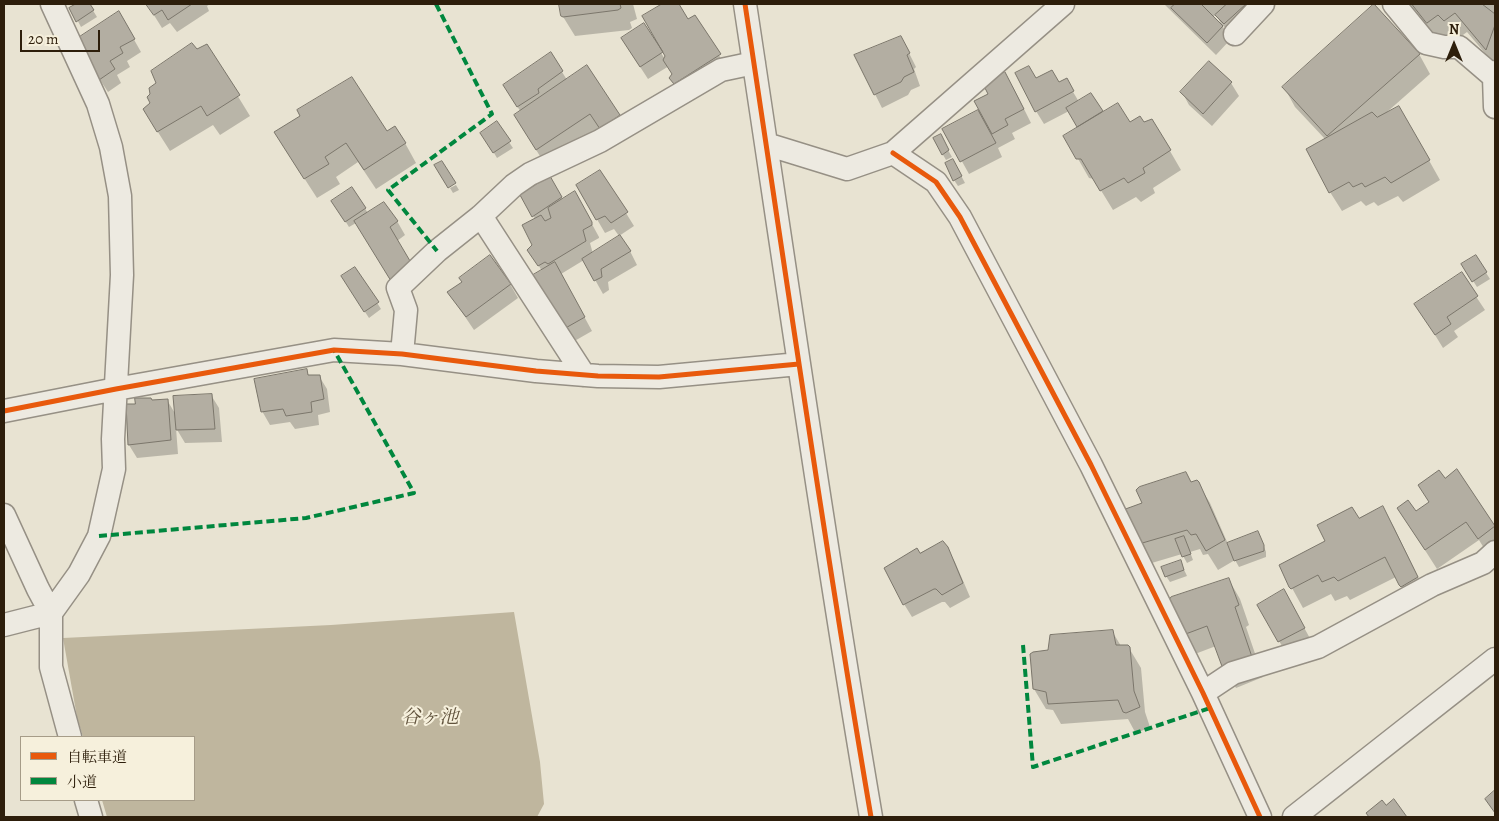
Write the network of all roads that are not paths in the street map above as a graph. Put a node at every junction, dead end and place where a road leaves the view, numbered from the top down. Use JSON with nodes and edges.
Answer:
{"nodes":[{"id":1,"x":52,"y":4,"type":"edge"},
{"id":2,"x":745,"y":4,"type":"edge"},
{"id":3,"x":1063,"y":4,"type":"edge"},
{"id":4,"x":1263,"y":4,"type":"edge"},
{"id":5,"x":1394,"y":4,"type":"edge"},
{"id":6,"x":1235,"y":34,"type":"dead end"},
{"id":7,"x":754,"y":63,"type":"junction"},
{"id":8,"x":1495,"y":75,"type":"edge"},
{"id":9,"x":1495,"y":107,"type":"edge"},
{"id":10,"x":766,"y":144,"type":"junction"},
{"id":11,"x":893,"y":153,"type":"junction"},
{"id":12,"x":481,"y":216,"type":"junction"},
{"id":13,"x":402,"y":354,"type":"junction"},
{"id":14,"x":799,"y":364,"type":"junction"},
{"id":15,"x":584,"y":375,"type":"junction"},
{"id":16,"x":116,"y":389,"type":"junction"},
{"id":17,"x":4,"y":411,"type":"edge"},
{"id":18,"x":4,"y":515,"type":"edge"},
{"id":19,"x":1495,"y":552,"type":"edge"},
{"id":20,"x":51,"y":613,"type":"junction"},
{"id":21,"x":4,"y":624,"type":"edge"},
{"id":22,"x":1495,"y":659,"type":"edge"},
{"id":23,"x":1204,"y":693,"type":"junction"},
{"id":24,"x":70,"y":736,"type":"edge"},
{"id":25,"x":86,"y":801,"type":"edge"},
{"id":26,"x":91,"y":817,"type":"edge"},
{"id":27,"x":871,"y":817,"type":"edge"},
{"id":28,"x":1260,"y":817,"type":"edge"},
{"id":29,"x":1294,"y":817,"type":"edge"}],
"edges":[{"from":1,"to":16,"type":"street"},
{"from":2,"to":7,"type":"street"},
{"from":3,"to":11,"type":"street"},
{"from":4,"to":6,"type":"street"},
{"from":5,"to":8,"type":"street"},
{"from":7,"to":10,"type":"street"},
{"from":7,"to":12,"type":"street"},
{"from":8,"to":9,"type":"street"},
{"from":10,"to":11,"type":"street"},
{"from":10,"to":14,"type":"street"},
{"from":11,"to":23,"type":"street"},
{"from":12,"to":13,"type":"street"},
{"from":12,"to":15,"type":"street"},
{"from":13,"to":15,"type":"street"},
{"from":13,"to":16,"type":"street"},
{"from":14,"to":15,"type":"street"},
{"from":14,"to":27,"type":"street"},
{"from":16,"to":17,"type":"street"},
{"from":16,"to":20,"type":"street"},
{"from":18,"to":20,"type":"street"},
{"from":19,"to":23,"type":"street"},
{"from":20,"to":21,"type":"street"},
{"from":20,"to":24,"type":"street"},
{"from":22,"to":29,"type":"street"},
{"from":23,"to":28,"type":"street"},
{"from":25,"to":26,"type":"street"}]}
